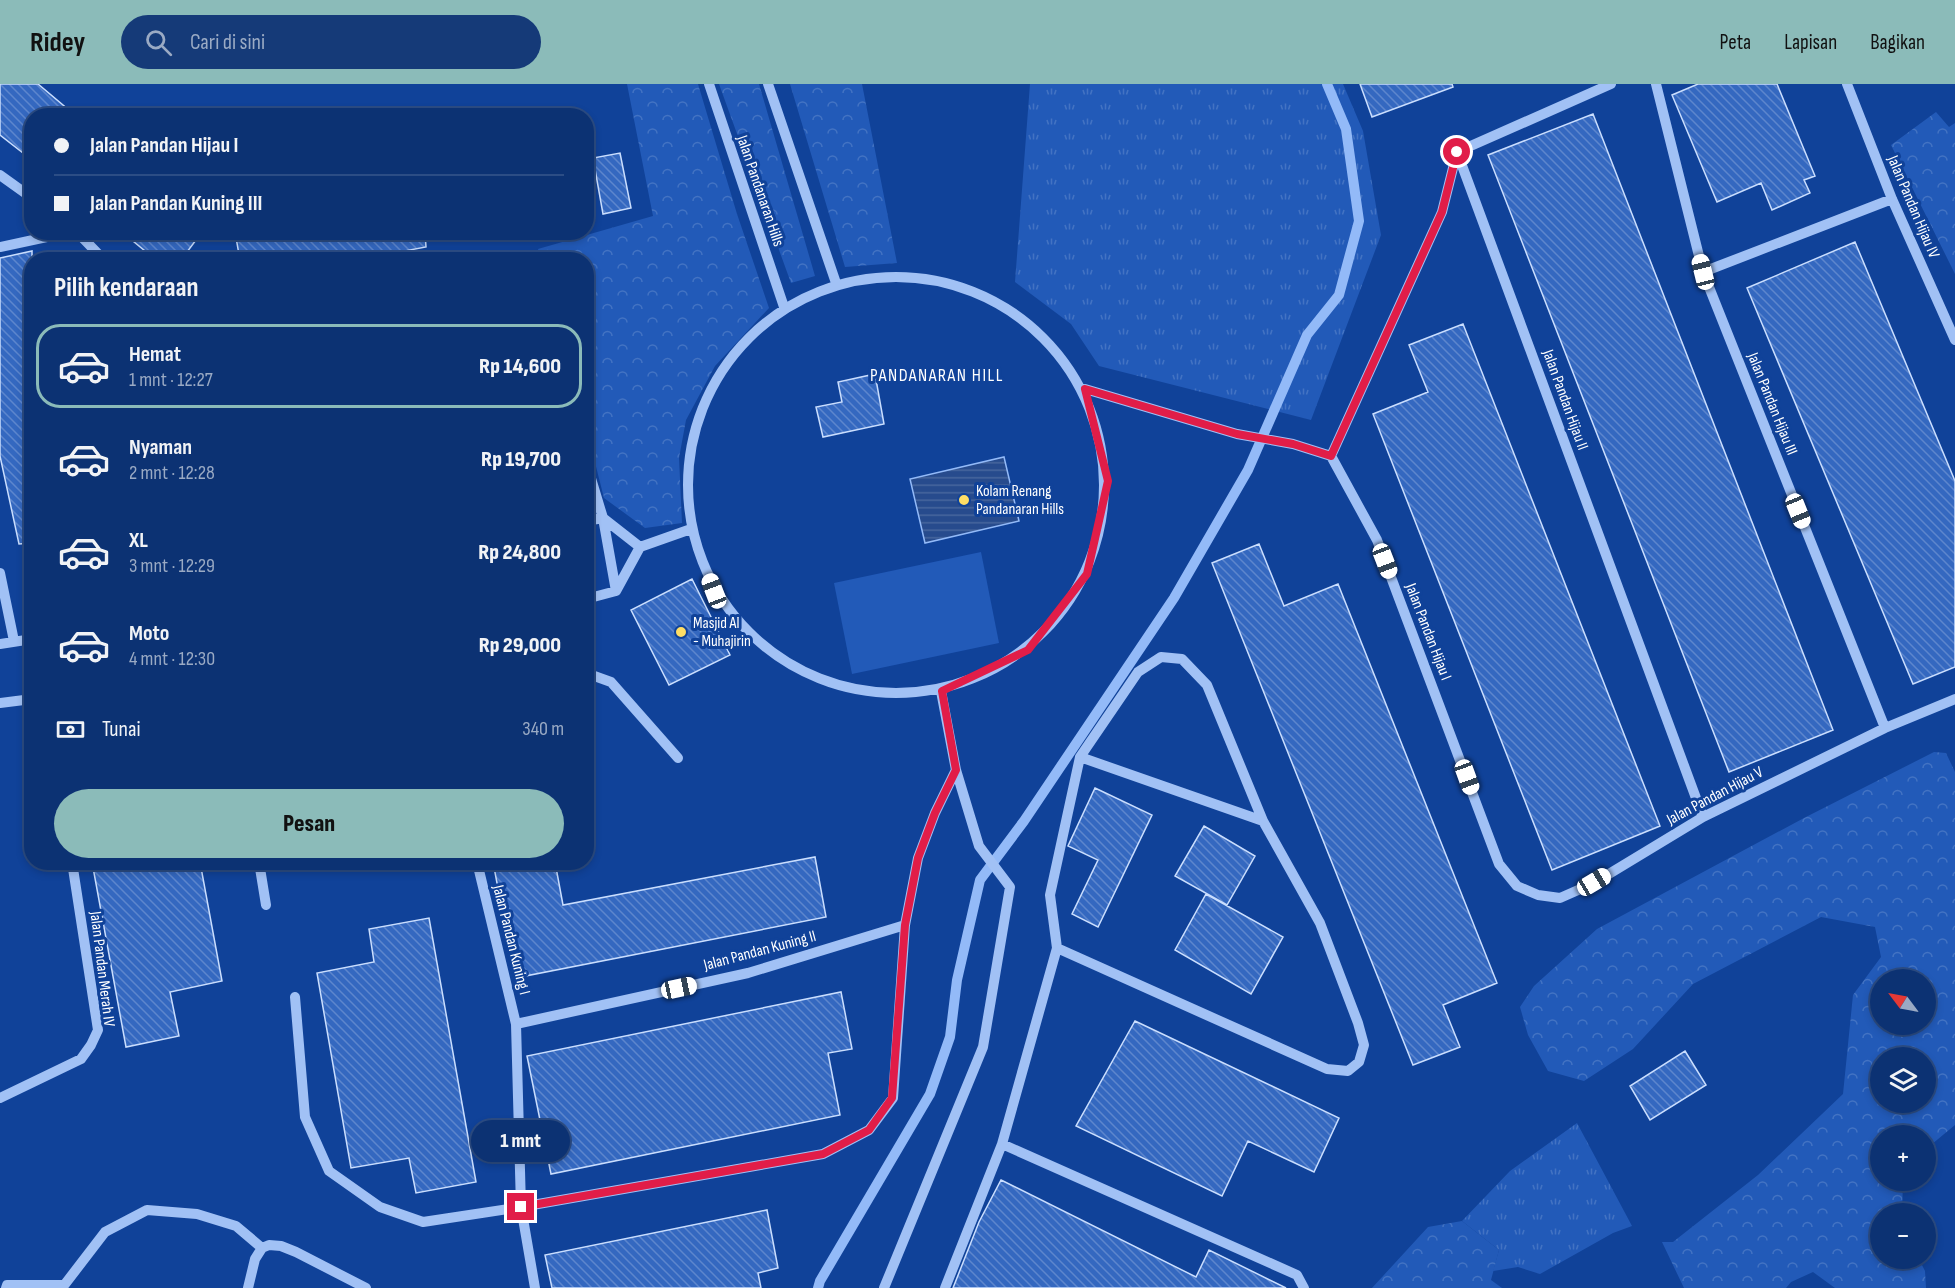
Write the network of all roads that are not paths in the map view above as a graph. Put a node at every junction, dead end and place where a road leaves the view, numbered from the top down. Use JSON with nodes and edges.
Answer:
{"nodes":[{"id":1,"x":709,"y":84,"type":"edge"},
{"id":2,"x":768,"y":84,"type":"edge"},
{"id":3,"x":1611,"y":84,"type":"edge"},
{"id":4,"x":1656,"y":84,"type":"edge"},
{"id":5,"x":1847,"y":84,"type":"edge"},
{"id":6,"x":1457,"y":152,"type":"junction"},
{"id":7,"x":0,"y":175,"type":"edge"},
{"id":8,"x":24,"y":192,"type":"edge"},
{"id":9,"x":1892,"y":199,"type":"junction"},
{"id":10,"x":33,"y":240,"type":"edge"},
{"id":11,"x":85,"y":240,"type":"edge"},
{"id":12,"x":0,"y":247,"type":"edge"},
{"id":13,"x":96,"y":252,"type":"edge"},
{"id":14,"x":1703,"y":272,"type":"junction"},
{"id":15,"x":836,"y":283,"type":"junction"},
{"id":16,"x":784,"y":308,"type":"junction"},
{"id":17,"x":1955,"y":340,"type":"edge"},
{"id":18,"x":1085,"y":389,"type":"junction"},
{"id":19,"x":1331,"y":456,"type":"junction"},
{"id":20,"x":594,"y":488,"type":"edge"},
{"id":21,"x":603,"y":518,"type":"junction"},
{"id":22,"x":594,"y":520,"type":"edge"},
{"id":23,"x":691,"y":529,"type":"junction"},
{"id":24,"x":640,"y":547,"type":"junction"},
{"id":25,"x":0,"y":573,"type":"edge"},
{"id":26,"x":616,"y":591,"type":"junction"},
{"id":27,"x":594,"y":597,"type":"edge"},
{"id":28,"x":24,"y":640,"type":"edge"},
{"id":29,"x":14,"y":641,"type":"junction"},
{"id":30,"x":0,"y":644,"type":"edge"},
{"id":31,"x":594,"y":676,"type":"edge"},
{"id":32,"x":942,"y":691,"type":"junction"},
{"id":33,"x":1955,"y":699,"type":"edge"},
{"id":34,"x":24,"y":700,"type":"edge"},
{"id":35,"x":0,"y":704,"type":"edge"},
{"id":36,"x":1885,"y":728,"type":"junction"},
{"id":37,"x":1080,"y":757,"type":"junction"},
{"id":38,"x":678,"y":758,"type":"dead end"},
{"id":39,"x":956,"y":770,"type":"junction"},
{"id":40,"x":1703,"y":817,"type":"junction"},
{"id":41,"x":1263,"y":821,"type":"junction"},
{"id":42,"x":1499,"y":864,"type":"joint"},
{"id":43,"x":73,"y":870,"type":"edge"},
{"id":44,"x":260,"y":870,"type":"edge"},
{"id":45,"x":479,"y":870,"type":"edge"},
{"id":46,"x":266,"y":905,"type":"dead end"},
{"id":47,"x":905,"y":925,"type":"junction"},
{"id":48,"x":1057,"y":948,"type":"junction"},
{"id":49,"x":295,"y":997,"type":"dead end"},
{"id":50,"x":516,"y":1024,"type":"junction"},
{"id":51,"x":0,"y":1098,"type":"edge"},
{"id":52,"x":1002,"y":1144,"type":"junction"},
{"id":53,"x":521,"y":1207,"type":"junction"},
{"id":54,"x":261,"y":1248,"type":"junction"},
{"id":55,"x":4,"y":1285,"type":"edge"},
{"id":56,"x":62,"y":1287,"type":"edge"},
{"id":57,"x":248,"y":1288,"type":"edge"},
{"id":58,"x":366,"y":1288,"type":"edge"},
{"id":59,"x":535,"y":1288,"type":"edge"},
{"id":60,"x":884,"y":1288,"type":"edge"},
{"id":61,"x":945,"y":1288,"type":"edge"},
{"id":62,"x":1304,"y":1288,"type":"edge"}],
"edges":[{"from":1,"to":16,"type":"street","name":"Jalan Pandanaran Hills"},
{"from":2,"to":15,"type":"street"},
{"from":3,"to":6,"type":"street"},
{"from":4,"to":14,"type":"street","name":"Jalan Pandan Hijau III"},
{"from":5,"to":9,"type":"street","name":"Jalan Pandan Hijau IV"},
{"from":6,"to":19,"type":"street"},
{"from":6,"to":40,"type":"street","name":"Jalan Pandan Hijau II"},
{"from":7,"to":8,"type":"street"},
{"from":9,"to":14,"type":"street"},
{"from":9,"to":17,"type":"street","name":"Jalan Pandan Hijau IV"},
{"from":10,"to":12,"type":"street"},
{"from":11,"to":13,"type":"street"},
{"from":14,"to":36,"type":"street","name":"Jalan Pandan Hijau III"},
{"from":15,"to":16,"type":"street"},
{"from":15,"to":18,"type":"street"},
{"from":16,"to":23,"type":"street"},
{"from":18,"to":19,"type":"street"},
{"from":18,"to":32,"type":"street"},
{"from":19,"to":42,"type":"street","name":"Jalan Pandan Hijau I"},
{"from":20,"to":21,"type":"street"},
{"from":21,"to":22,"type":"street"},
{"from":21,"to":24,"type":"street"},
{"from":21,"to":26,"type":"street"},
{"from":23,"to":24,"type":"street"},
{"from":23,"to":32,"type":"street"},
{"from":24,"to":26,"type":"street"},
{"from":25,"to":29,"type":"street"},
{"from":26,"to":27,"type":"street"},
{"from":28,"to":29,"type":"street"},
{"from":29,"to":30,"type":"street"},
{"from":31,"to":38,"type":"street"},
{"from":32,"to":39,"type":"street"},
{"from":33,"to":36,"type":"street","name":"Jalan Pandan Hijau V"},
{"from":34,"to":35,"type":"street"},
{"from":36,"to":40,"type":"street","name":"Jalan Pandan Hijau V"},
{"from":37,"to":41,"type":"street"},
{"from":37,"to":41,"type":"street"},
{"from":37,"to":48,"type":"street"},
{"from":39,"to":47,"type":"street"},
{"from":39,"to":60,"type":"street"},
{"from":40,"to":42,"type":"street","name":"Jalan Pandan Hijau V"},
{"from":41,"to":48,"type":"street"},
{"from":43,"to":51,"type":"street","name":"Jalan Pandan Merah IV"},
{"from":44,"to":46,"type":"street"},
{"from":45,"to":50,"type":"street","name":"Jalan Pandan Kuning I"},
{"from":47,"to":50,"type":"street","name":"Jalan Pandan Kuning II"},
{"from":47,"to":53,"type":"street"},
{"from":48,"to":52,"type":"street"},
{"from":49,"to":53,"type":"street"},
{"from":50,"to":53,"type":"street","name":"Jalan Pandan Kuning I"},
{"from":52,"to":61,"type":"street"},
{"from":52,"to":62,"type":"street"},
{"from":53,"to":59,"type":"street","name":"Jalan Pandan Kuning I"},
{"from":54,"to":56,"type":"street"},
{"from":54,"to":57,"type":"street"},
{"from":54,"to":58,"type":"street"},
{"from":55,"to":56,"type":"street"}]}
